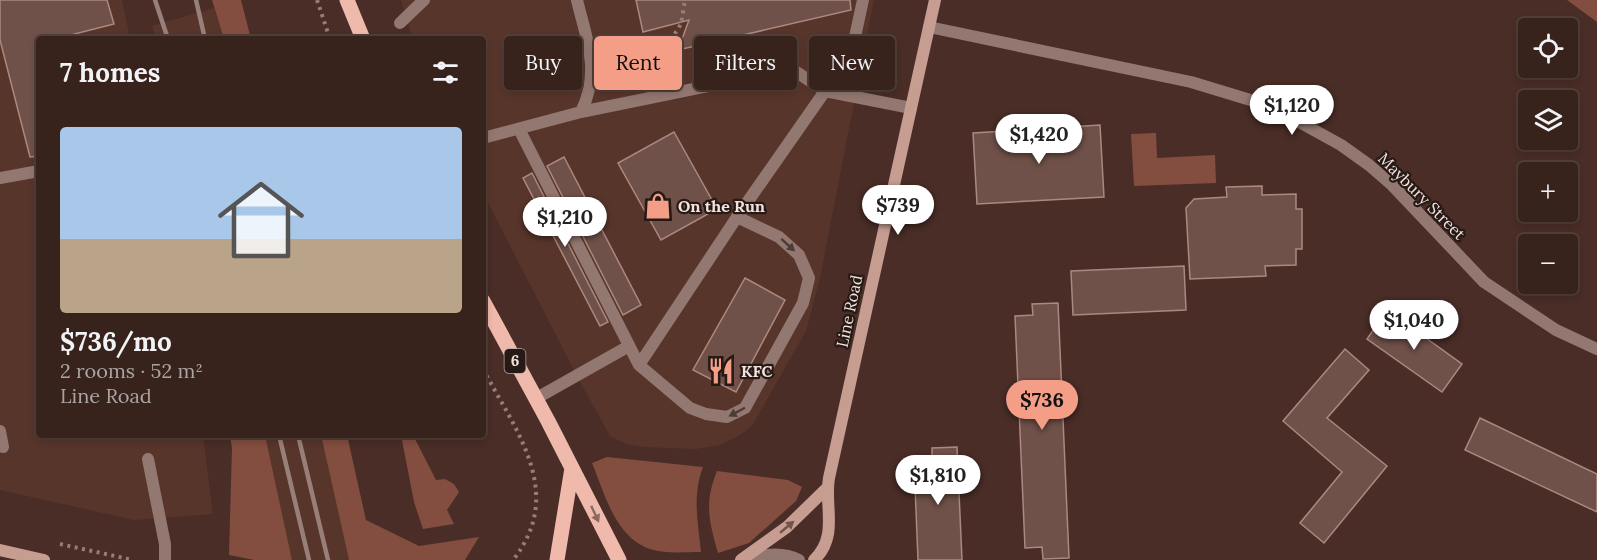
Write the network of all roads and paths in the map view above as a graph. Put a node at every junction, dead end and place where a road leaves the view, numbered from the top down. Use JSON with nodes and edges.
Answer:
{"nodes":[{"id":1,"x":317,"y":0,"type":"edge"},
{"id":2,"x":347,"y":0,"type":"edge"},
{"id":3,"x":424,"y":0,"type":"edge"},
{"id":4,"x":577,"y":0,"type":"edge"},
{"id":5,"x":685,"y":0,"type":"edge"},
{"id":6,"x":863,"y":0,"type":"edge"},
{"id":7,"x":935,"y":0,"type":"edge"},
{"id":8,"x":400,"y":23,"type":"dead end"},
{"id":9,"x":929,"y":27,"type":"junction"},
{"id":10,"x":329,"y":36,"type":"edge"},
{"id":11,"x":362,"y":36,"type":"edge"},
{"id":12,"x":825,"y":91,"type":"junction"},
{"id":13,"x":680,"y":92,"type":"junction"},
{"id":14,"x":911,"y":108,"type":"junction"},
{"id":15,"x":581,"y":112,"type":"junction"},
{"id":16,"x":519,"y":129,"type":"junction"},
{"id":17,"x":486,"y":137,"type":"edge"},
{"id":18,"x":36,"y":172,"type":"edge"},
{"id":19,"x":0,"y":178,"type":"edge"},
{"id":20,"x":737,"y":217,"type":"junction"},
{"id":21,"x":486,"y":307,"type":"edge"},
{"id":22,"x":629,"y":346,"type":"junction"},
{"id":23,"x":1597,"y":349,"type":"edge"},
{"id":24,"x":639,"y":365,"type":"junction"},
{"id":25,"x":486,"y":375,"type":"edge"},
{"id":26,"x":535,"y":399,"type":"junction"},
{"id":27,"x":0,"y":431,"type":"edge"},
{"id":28,"x":3,"y":447,"type":"dead end"},
{"id":29,"x":148,"y":459,"type":"dead end"},
{"id":30,"x":572,"y":468,"type":"junction"},
{"id":31,"x":827,"y":488,"type":"junction"},
{"id":32,"x":55,"y":543,"type":"dead end"},
{"id":33,"x":0,"y":550,"type":"edge"},
{"id":34,"x":44,"y":560,"type":"edge"},
{"id":35,"x":133,"y":560,"type":"edge"},
{"id":36,"x":165,"y":560,"type":"edge"},
{"id":37,"x":513,"y":560,"type":"edge"},
{"id":38,"x":557,"y":560,"type":"edge"},
{"id":39,"x":618,"y":560,"type":"edge"},
{"id":40,"x":742,"y":560,"type":"edge"},
{"id":41,"x":799,"y":560,"type":"edge"},
{"id":42,"x":814,"y":560,"type":"edge"}],
"edges":[{"from":1,"to":10,"type":"path"},
{"from":2,"to":11,"type":"main road"},
{"from":3,"to":8,"type":"street"},
{"from":4,"to":15,"type":"street"},
{"from":5,"to":13,"type":"path"},
{"from":6,"to":12,"type":"street"},
{"from":7,"to":9,"type":"main road","name":"Line Road"},
{"from":9,"to":14,"type":"main road","name":"Line Road"},
{"from":9,"to":23,"type":"street","name":"Maybury Street"},
{"from":12,"to":13,"type":"street"},
{"from":12,"to":14,"type":"street"},
{"from":12,"to":20,"type":"street"},
{"from":13,"to":15,"type":"street"},
{"from":14,"to":31,"type":"main road","name":"Line Road"},
{"from":15,"to":16,"type":"street"},
{"from":16,"to":17,"type":"street"},
{"from":16,"to":22,"type":"street"},
{"from":18,"to":19,"type":"street"},
{"from":20,"to":24,"type":"street"},
{"from":20,"to":24,"type":"street","one_way":true},
{"from":21,"to":26,"type":"main road","number":"6"},
{"from":22,"to":24,"type":"street"},
{"from":22,"to":26,"type":"street"},
{"from":25,"to":37,"type":"path"},
{"from":26,"to":30,"type":"main road","number":"6"},
{"from":27,"to":28,"type":"street"},
{"from":29,"to":36,"type":"street"},
{"from":30,"to":38,"type":"main road"},
{"from":30,"to":39,"type":"main road","number":"6","one_way":true},
{"from":40,"to":31,"type":"main road","one_way":true},
{"from":31,"to":42,"type":"main road","name":"Line Road"},
{"from":32,"to":35,"type":"path"},
{"from":33,"to":34,"type":"main road"},
{"from":40,"to":41,"type":"street"}]}
